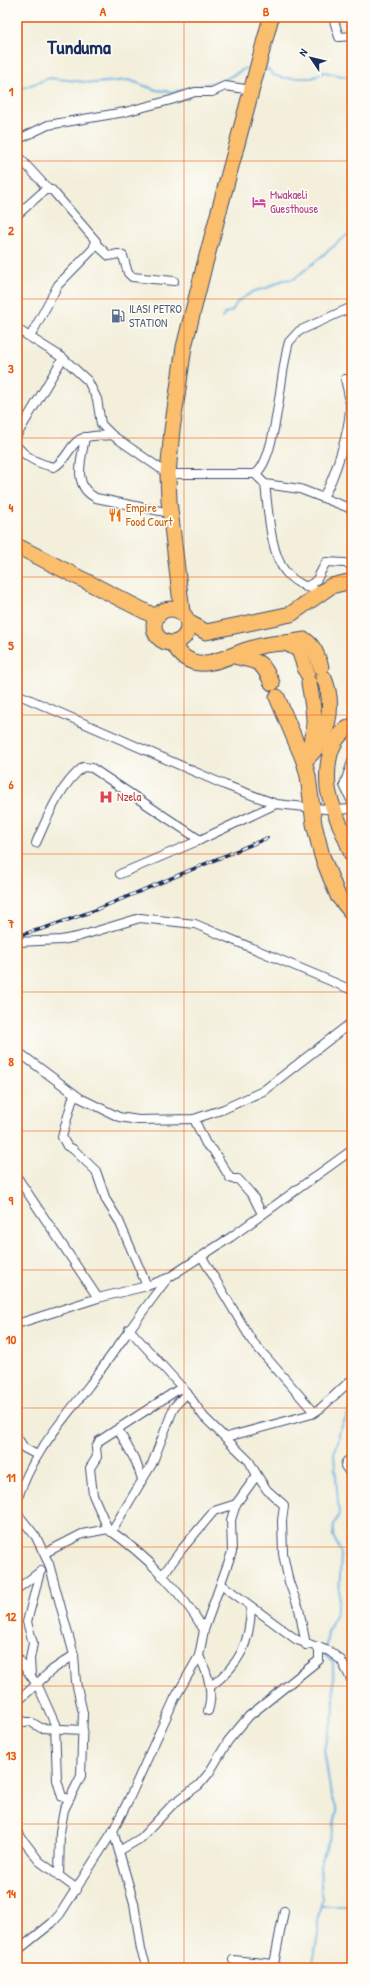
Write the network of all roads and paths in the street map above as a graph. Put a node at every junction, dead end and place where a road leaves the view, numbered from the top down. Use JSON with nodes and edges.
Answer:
{"nodes":[{"id":1,"x":271,"y":17,"type":"edge"},
{"id":2,"x":333,"y":17,"type":"edge"},
{"id":3,"x":352,"y":36,"type":"edge"},
{"id":4,"x":252,"y":90,"type":"junction"},
{"id":5,"x":17,"y":140,"type":"edge"},
{"id":6,"x":17,"y":154,"type":"edge"},
{"id":7,"x":49,"y":190,"type":"junction"},
{"id":8,"x":17,"y":215,"type":"edge"},
{"id":9,"x":96,"y":244,"type":"junction"},
{"id":10,"x":174,"y":281,"type":"dead end"},
{"id":11,"x":352,"y":307,"type":"edge"},
{"id":12,"x":17,"y":329,"type":"edge"},
{"id":13,"x":30,"y":337,"type":"junction"},
{"id":14,"x":63,"y":358,"type":"junction"},
{"id":15,"x":345,"y":379,"type":"dead end"},
{"id":16,"x":17,"y":435,"type":"edge"},
{"id":17,"x":112,"y":435,"type":"junction"},
{"id":18,"x":86,"y":437,"type":"junction"},
{"id":19,"x":17,"y":446,"type":"edge"},
{"id":20,"x":168,"y":474,"type":"junction"},
{"id":21,"x":255,"y":474,"type":"junction"},
{"id":22,"x":265,"y":484,"type":"junction"},
{"id":23,"x":322,"y":497,"type":"junction"},
{"id":24,"x":352,"y":508,"type":"edge"},
{"id":25,"x":170,"y":513,"type":"junction"},
{"id":26,"x":17,"y":546,"type":"edge"},
{"id":27,"x":352,"y":565,"type":"edge"},
{"id":28,"x":352,"y":581,"type":"edge"},
{"id":29,"x":306,"y":587,"type":"junction"},
{"id":30,"x":322,"y":592,"type":"junction"},
{"id":31,"x":156,"y":617,"type":"junction"},
{"id":32,"x":185,"y":617,"type":"junction"},
{"id":33,"x":173,"y":643,"type":"junction"},
{"id":34,"x":286,"y":643,"type":"junction"},
{"id":35,"x":234,"y":656,"type":"junction"},
{"id":36,"x":272,"y":683,"type":"dead end"},
{"id":37,"x":17,"y":694,"type":"edge"},
{"id":38,"x":277,"y":697,"type":"dead end"},
{"id":39,"x":352,"y":726,"type":"edge"},
{"id":40,"x":304,"y":761,"type":"junction"},
{"id":41,"x":352,"y":762,"type":"edge"},
{"id":42,"x":352,"y":802,"type":"edge"},
{"id":43,"x":276,"y":804,"type":"junction"},
{"id":44,"x":311,"y":808,"type":"junction"},
{"id":45,"x":352,"y":809,"type":"edge"},
{"id":46,"x":335,"y":810,"type":"junction"},
{"id":47,"x":200,"y":840,"type":"junction"},
{"id":48,"x":36,"y":843,"type":"dead end"},
{"id":49,"x":352,"y":855,"type":"edge"},
{"id":50,"x":120,"y":874,"type":"dead end"},
{"id":51,"x":352,"y":913,"type":"edge"},
{"id":52,"x":17,"y":942,"type":"edge"},
{"id":53,"x":352,"y":990,"type":"edge"},
{"id":54,"x":352,"y":1022,"type":"edge"},
{"id":55,"x":17,"y":1051,"type":"edge"},
{"id":56,"x":74,"y":1094,"type":"junction"},
{"id":57,"x":194,"y":1119,"type":"junction"},
{"id":58,"x":352,"y":1150,"type":"edge"},
{"id":59,"x":17,"y":1177,"type":"edge"},
{"id":60,"x":262,"y":1214,"type":"junction"},
{"id":61,"x":202,"y":1257,"type":"junction"},
{"id":62,"x":168,"y":1278,"type":"junction"},
{"id":63,"x":148,"y":1286,"type":"junction"},
{"id":64,"x":98,"y":1298,"type":"junction"},
{"id":65,"x":17,"y":1324,"type":"edge"},
{"id":66,"x":129,"y":1329,"type":"junction"},
{"id":67,"x":350,"y":1381,"type":"dead end"},
{"id":68,"x":184,"y":1390,"type":"junction"},
{"id":69,"x":314,"y":1412,"type":"junction"},
{"id":70,"x":118,"y":1429,"type":"junction"},
{"id":71,"x":17,"y":1437,"type":"edge"},
{"id":72,"x":227,"y":1437,"type":"junction"},
{"id":73,"x":37,"y":1455,"type":"junction"},
{"id":74,"x":352,"y":1457,"type":"edge"},
{"id":75,"x":257,"y":1475,"type":"junction"},
{"id":76,"x":352,"y":1476,"type":"edge"},
{"id":77,"x":21,"y":1478,"type":"edge"},
{"id":78,"x":142,"y":1479,"type":"junction"},
{"id":79,"x":17,"y":1500,"type":"edge"},
{"id":80,"x":236,"y":1504,"type":"junction"},
{"id":81,"x":17,"y":1513,"type":"edge"},
{"id":82,"x":110,"y":1531,"type":"junction"},
{"id":83,"x":45,"y":1553,"type":"junction"},
{"id":84,"x":49,"y":1564,"type":"junction"},
{"id":85,"x":40,"y":1572,"type":"junction"},
{"id":86,"x":162,"y":1576,"type":"junction"},
{"id":87,"x":221,"y":1584,"type":"junction"},
{"id":88,"x":17,"y":1589,"type":"edge"},
{"id":89,"x":251,"y":1607,"type":"junction"},
{"id":90,"x":204,"y":1630,"type":"junction"},
{"id":91,"x":306,"y":1645,"type":"junction"},
{"id":92,"x":319,"y":1647,"type":"junction"},
{"id":93,"x":74,"y":1654,"type":"junction"},
{"id":94,"x":199,"y":1656,"type":"junction"},
{"id":95,"x":17,"y":1657,"type":"edge"},
{"id":96,"x":31,"y":1675,"type":"junction"},
{"id":97,"x":352,"y":1681,"type":"edge"},
{"id":98,"x":37,"y":1684,"type":"junction"},
{"id":99,"x":210,"y":1687,"type":"junction"},
{"id":100,"x":17,"y":1702,"type":"edge"},
{"id":101,"x":208,"y":1711,"type":"dead end"},
{"id":102,"x":17,"y":1717,"type":"edge"},
{"id":103,"x":55,"y":1730,"type":"junction"},
{"id":104,"x":83,"y":1730,"type":"junction"},
{"id":105,"x":69,"y":1799,"type":"junction"},
{"id":106,"x":113,"y":1831,"type":"junction"},
{"id":107,"x":17,"y":1832,"type":"edge"},
{"id":108,"x":119,"y":1851,"type":"junction"},
{"id":109,"x":59,"y":1877,"type":"junction"},
{"id":110,"x":77,"y":1889,"type":"junction"},
{"id":111,"x":284,"y":1911,"type":"dead end"},
{"id":112,"x":17,"y":1951,"type":"edge"},
{"id":113,"x":234,"y":1960,"type":"dead end"},
{"id":114,"x":274,"y":1966,"type":"edge"},
{"id":115,"x":147,"y":1968,"type":"edge"}],
"edges":[{"from":1,"to":4,"type":"highway"},
{"from":2,"to":3,"type":"street"},
{"from":4,"to":5,"type":"street"},
{"from":4,"to":20,"type":"highway"},
{"from":6,"to":7,"type":"street"},
{"from":7,"to":8,"type":"street"},
{"from":7,"to":9,"type":"street"},
{"from":9,"to":10,"type":"street"},
{"from":9,"to":13,"type":"street"},
{"from":11,"to":21,"type":"street"},
{"from":12,"to":13,"type":"street"},
{"from":13,"to":14,"type":"street"},
{"from":14,"to":16,"type":"street"},
{"from":14,"to":17,"type":"street"},
{"from":15,"to":23,"type":"street"},
{"from":17,"to":18,"type":"street"},
{"from":17,"to":20,"type":"street"},
{"from":18,"to":19,"type":"street"},
{"from":18,"to":25,"type":"street"},
{"from":20,"to":21,"type":"street"},
{"from":20,"to":25,"type":"highway"},
{"from":21,"to":22,"type":"street"},
{"from":22,"to":23,"type":"street"},
{"from":22,"to":29,"type":"street"},
{"from":23,"to":24,"type":"street"},
{"from":25,"to":32,"type":"highway"},
{"from":26,"to":31,"type":"highway"},
{"from":27,"to":29,"type":"street"},
{"from":28,"to":30,"type":"highway"},
{"from":29,"to":30,"type":"street"},
{"from":30,"to":32,"type":"highway"},
{"from":31,"to":32,"type":"highway"},
{"from":31,"to":33,"type":"highway"},
{"from":32,"to":33,"type":"highway"},
{"from":33,"to":35,"type":"highway"},
{"from":34,"to":35,"type":"highway"},
{"from":34,"to":40,"type":"highway"},
{"from":34,"to":40,"type":"highway"},
{"from":35,"to":36,"type":"highway"},
{"from":37,"to":43,"type":"street"},
{"from":38,"to":40,"type":"highway"},
{"from":39,"to":46,"type":"highway"},
{"from":40,"to":44,"type":"highway"},
{"from":41,"to":42,"type":"street"},
{"from":43,"to":44,"type":"street"},
{"from":43,"to":47,"type":"street"},
{"from":44,"to":46,"type":"street"},
{"from":44,"to":51,"type":"highway"},
{"from":45,"to":46,"type":"street"},
{"from":46,"to":49,"type":"highway"},
{"from":47,"to":48,"type":"street"},
{"from":47,"to":50,"type":"street"},
{"from":52,"to":53,"type":"street"},
{"from":54,"to":57,"type":"street"},
{"from":55,"to":56,"type":"street"},
{"from":56,"to":57,"type":"street"},
{"from":56,"to":63,"type":"street"},
{"from":57,"to":60,"type":"street"},
{"from":58,"to":60,"type":"street"},
{"from":59,"to":64,"type":"street"},
{"from":60,"to":61,"type":"street"},
{"from":61,"to":62,"type":"street"},
{"from":61,"to":69,"type":"street"},
{"from":62,"to":63,"type":"street"},
{"from":62,"to":66,"type":"street"},
{"from":63,"to":64,"type":"street"},
{"from":64,"to":65,"type":"street"},
{"from":66,"to":68,"type":"street"},
{"from":66,"to":73,"type":"street"},
{"from":67,"to":69,"type":"street"},
{"from":68,"to":70,"type":"street"},
{"from":68,"to":72,"type":"street"},
{"from":68,"to":78,"type":"street"},
{"from":69,"to":72,"type":"street"},
{"from":70,"to":78,"type":"street"},
{"from":70,"to":82,"type":"street"},
{"from":71,"to":73,"type":"street"},
{"from":72,"to":75,"type":"street"},
{"from":73,"to":77,"type":"street"},
{"from":74,"to":76,"type":"street"},
{"from":75,"to":80,"type":"street"},
{"from":75,"to":91,"type":"street"},
{"from":77,"to":79,"type":"street"},
{"from":78,"to":82,"type":"street"},
{"from":80,"to":86,"type":"street"},
{"from":80,"to":87,"type":"street"},
{"from":81,"to":83,"type":"street"},
{"from":82,"to":83,"type":"street"},
{"from":82,"to":86,"type":"street"},
{"from":83,"to":84,"type":"street"},
{"from":84,"to":85,"type":"street"},
{"from":84,"to":93,"type":"street"},
{"from":85,"to":88,"type":"street"},
{"from":85,"to":96,"type":"street"},
{"from":86,"to":90,"type":"street"},
{"from":87,"to":89,"type":"street"},
{"from":87,"to":90,"type":"street"},
{"from":89,"to":91,"type":"street"},
{"from":89,"to":99,"type":"street"},
{"from":90,"to":94,"type":"street"},
{"from":91,"to":92,"type":"street"},
{"from":92,"to":97,"type":"street"},
{"from":92,"to":108,"type":"street"},
{"from":93,"to":98,"type":"street"},
{"from":93,"to":104,"type":"street"},
{"from":94,"to":99,"type":"street"},
{"from":94,"to":106,"type":"street"},
{"from":95,"to":96,"type":"street"},
{"from":96,"to":98,"type":"street"},
{"from":98,"to":100,"type":"street"},
{"from":98,"to":103,"type":"street"},
{"from":99,"to":101,"type":"street"},
{"from":102,"to":103,"type":"street"},
{"from":103,"to":104,"type":"street"},
{"from":103,"to":105,"type":"street"},
{"from":104,"to":105,"type":"street"},
{"from":105,"to":109,"type":"street"},
{"from":106,"to":108,"type":"street"},
{"from":106,"to":110,"type":"street"},
{"from":107,"to":109,"type":"street"},
{"from":108,"to":115,"type":"street"},
{"from":109,"to":110,"type":"street"},
{"from":110,"to":112,"type":"street"},
{"from":111,"to":114,"type":"street"},
{"from":113,"to":114,"type":"street"}]}
